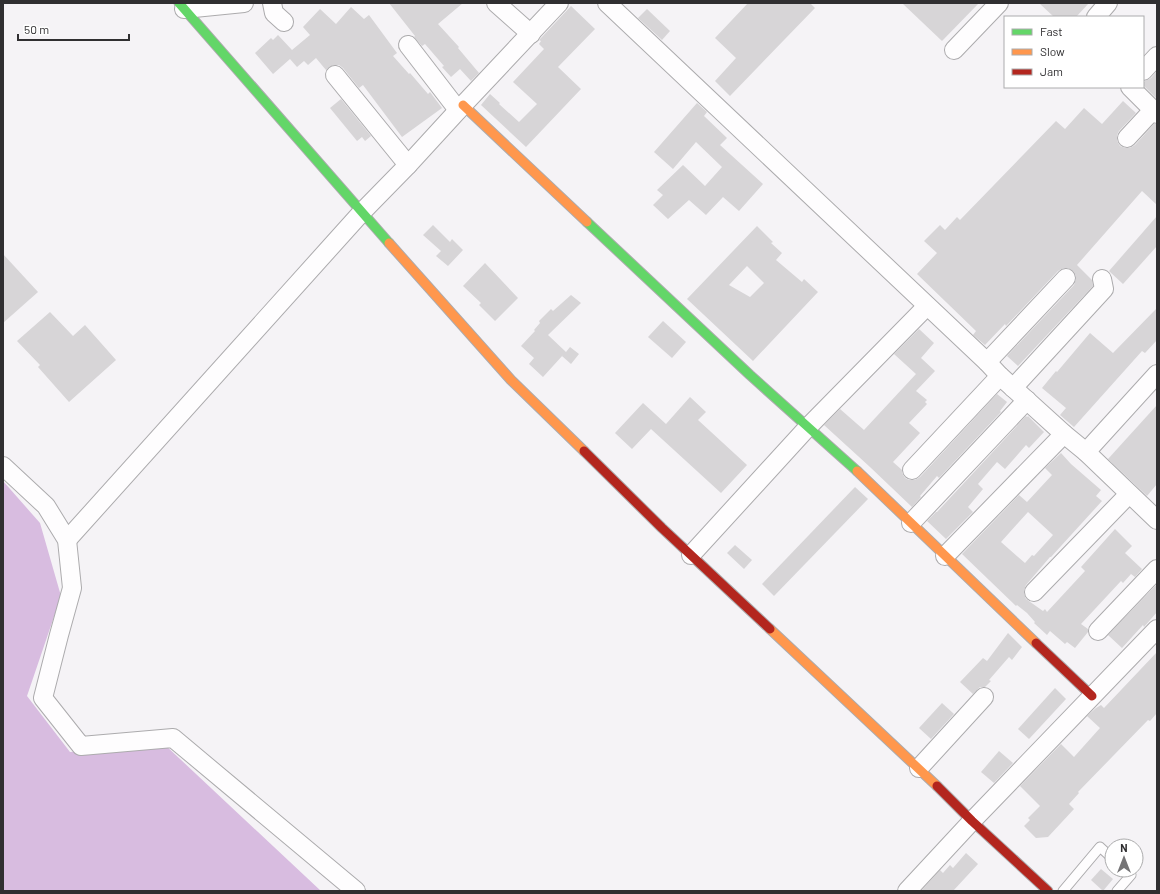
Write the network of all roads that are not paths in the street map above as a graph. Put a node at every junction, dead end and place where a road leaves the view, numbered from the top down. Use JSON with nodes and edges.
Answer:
{"nodes":[{"id":1,"x":244,"y":3,"type":"edge"},
{"id":2,"x":272,"y":3,"type":"edge"},
{"id":3,"x":496,"y":3,"type":"edge"},
{"id":4,"x":559,"y":3,"type":"edge"},
{"id":5,"x":607,"y":3,"type":"edge"},
{"id":6,"x":999,"y":3,"type":"edge"},
{"id":7,"x":1108,"y":3,"type":"edge"},
{"id":8,"x":181,"y":6,"type":"edge"},
{"id":9,"x":1097,"y":16,"type":"edge"},
{"id":10,"x":284,"y":22,"type":"dead end"},
{"id":11,"x":531,"y":34,"type":"junction"},
{"id":12,"x":954,"y":50,"type":"dead end"},
{"id":13,"x":410,"y":56,"type":"dead end"},
{"id":14,"x":1157,"y":56,"type":"edge"},
{"id":15,"x":1144,"y":70,"type":"edge"},
{"id":16,"x":335,"y":75,"type":"dead end"},
{"id":17,"x":1131,"y":88,"type":"edge"},
{"id":18,"x":461,"y":107,"type":"junction"},
{"id":19,"x":1155,"y":112,"type":"edge"},
{"id":20,"x":1127,"y":138,"type":"dead end"},
{"id":21,"x":408,"y":165,"type":"junction"},
{"id":22,"x":362,"y":212,"type":"junction"},
{"id":23,"x":1066,"y":278,"type":"dead end"},
{"id":24,"x":1102,"y":279,"type":"dead end"},
{"id":25,"x":926,"y":306,"type":"junction"},
{"id":26,"x":987,"y":362,"type":"junction"},
{"id":27,"x":1157,"y":374,"type":"edge"},
{"id":28,"x":1000,"y":376,"type":"junction"},
{"id":29,"x":1013,"y":388,"type":"junction"},
{"id":30,"x":1027,"y":400,"type":"junction"},
{"id":31,"x":808,"y":427,"type":"junction"},
{"id":32,"x":1064,"y":434,"type":"junction"},
{"id":33,"x":1086,"y":452,"type":"junction"},
{"id":34,"x":3,"y":466,"type":"edge"},
{"id":35,"x":912,"y":470,"type":"dead end"},
{"id":36,"x":1129,"y":494,"type":"junction"},
{"id":37,"x":1157,"y":520,"type":"edge"},
{"id":38,"x":911,"y":523,"type":"junction"},
{"id":39,"x":66,"y":540,"type":"junction"},
{"id":40,"x":691,"y":555,"type":"junction"},
{"id":41,"x":945,"y":556,"type":"junction"},
{"id":42,"x":1157,"y":569,"type":"edge"},
{"id":43,"x":1034,"y":592,"type":"dead end"},
{"id":44,"x":1157,"y":629,"type":"edge"},
{"id":45,"x":1098,"y":631,"type":"dead end"},
{"id":46,"x":1092,"y":696,"type":"junction"},
{"id":47,"x":984,"y":697,"type":"dead end"},
{"id":48,"x":919,"y":768,"type":"junction"},
{"id":49,"x":972,"y":821,"type":"junction"},
{"id":50,"x":1104,"y":851,"type":"edge"},
{"id":51,"x":1128,"y":878,"type":"edge"},
{"id":52,"x":356,"y":891,"type":"edge"},
{"id":53,"x":907,"y":891,"type":"edge"},
{"id":54,"x":1048,"y":891,"type":"edge"},
{"id":55,"x":1063,"y":891,"type":"edge"},
{"id":56,"x":1117,"y":891,"type":"edge"}],
"edges":[{"from":1,"to":8,"type":"street"},
{"from":2,"to":10,"type":"street"},
{"from":3,"to":11,"type":"street"},
{"from":4,"to":11,"type":"street"},
{"from":5,"to":25,"type":"street"},
{"from":6,"to":12,"type":"street"},
{"from":7,"to":9,"type":"street"},
{"from":8,"to":22,"type":"street"},
{"from":11,"to":18,"type":"street"},
{"from":13,"to":18,"type":"street"},
{"from":14,"to":15,"type":"street"},
{"from":16,"to":21,"type":"street"},
{"from":17,"to":19,"type":"street"},
{"from":18,"to":21,"type":"street"},
{"from":18,"to":31,"type":"street"},
{"from":19,"to":20,"type":"street"},
{"from":21,"to":22,"type":"street"},
{"from":22,"to":39,"type":"street"},
{"from":22,"to":40,"type":"street"},
{"from":23,"to":26,"type":"street"},
{"from":24,"to":29,"type":"street"},
{"from":25,"to":26,"type":"street"},
{"from":25,"to":31,"type":"street"},
{"from":26,"to":28,"type":"street"},
{"from":27,"to":33,"type":"street"},
{"from":28,"to":29,"type":"street"},
{"from":28,"to":35,"type":"street"},
{"from":29,"to":30,"type":"street"},
{"from":30,"to":32,"type":"street"},
{"from":30,"to":38,"type":"street"},
{"from":31,"to":38,"type":"street"},
{"from":31,"to":40,"type":"street"},
{"from":32,"to":33,"type":"street"},
{"from":32,"to":41,"type":"street"},
{"from":33,"to":36,"type":"street"},
{"from":34,"to":39,"type":"street"},
{"from":36,"to":37,"type":"street"},
{"from":36,"to":43,"type":"street"},
{"from":38,"to":41,"type":"street"},
{"from":39,"to":52,"type":"street"},
{"from":40,"to":48,"type":"street"},
{"from":41,"to":46,"type":"street"},
{"from":42,"to":45,"type":"street"},
{"from":44,"to":46,"type":"street"},
{"from":46,"to":49,"type":"street"},
{"from":47,"to":48,"type":"street"},
{"from":48,"to":49,"type":"street"},
{"from":49,"to":53,"type":"street"},
{"from":49,"to":54,"type":"street"},
{"from":50,"to":55,"type":"lane"},
{"from":51,"to":56,"type":"lane"}]}
